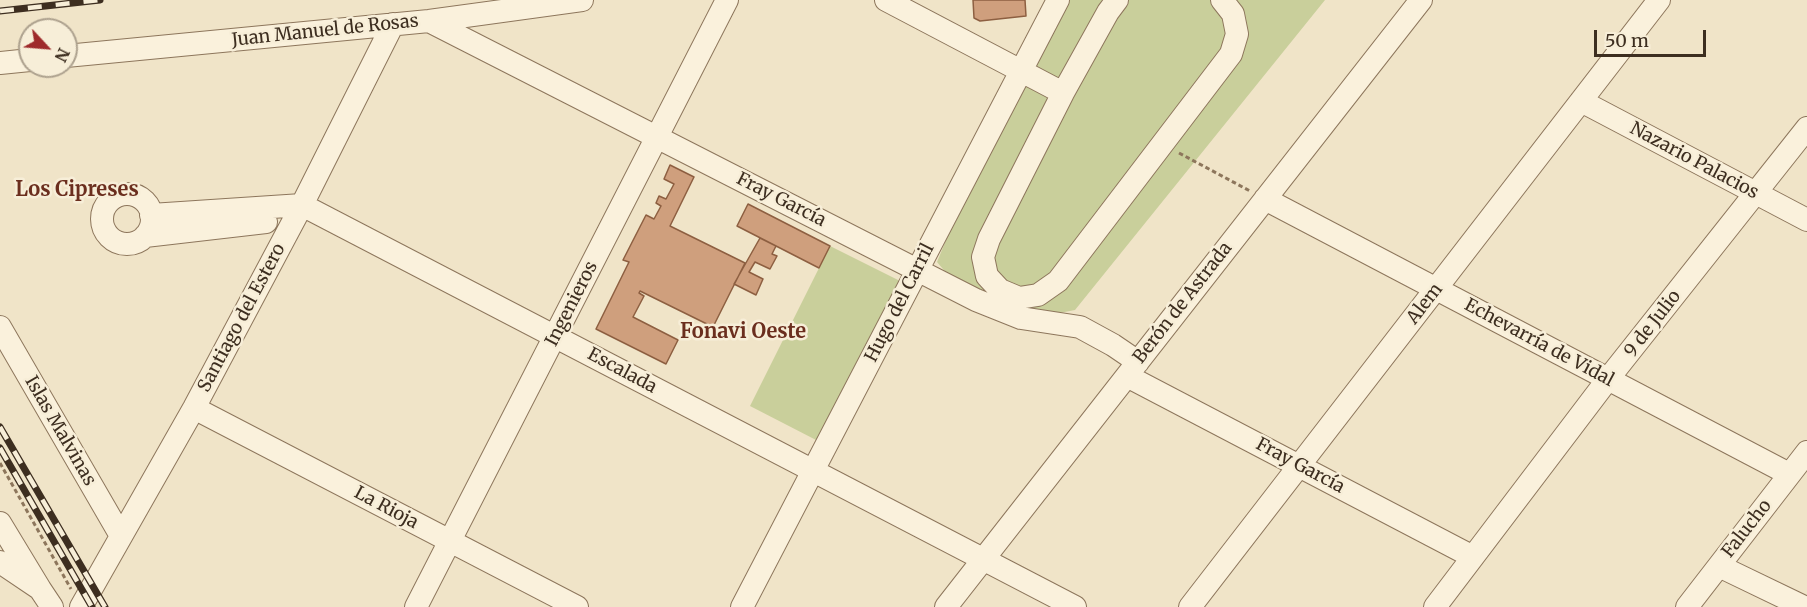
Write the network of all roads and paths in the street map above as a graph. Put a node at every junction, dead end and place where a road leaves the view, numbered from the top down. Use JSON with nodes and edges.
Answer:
{"nodes":[{"id":1,"x":582,"y":0,"type":"edge"},
{"id":2,"x":727,"y":0,"type":"edge"},
{"id":3,"x":886,"y":0,"type":"edge"},
{"id":4,"x":1058,"y":0,"type":"edge"},
{"id":5,"x":1117,"y":0,"type":"edge"},
{"id":6,"x":1222,"y":0,"type":"edge"},
{"id":7,"x":1421,"y":0,"type":"edge"},
{"id":8,"x":1659,"y":0,"type":"edge"},
{"id":9,"x":429,"y":21,"type":"junction"},
{"id":10,"x":393,"y":24,"type":"junction"},
{"id":11,"x":78,"y":55,"type":"edge"},
{"id":12,"x":18,"y":61,"type":"edge"},
{"id":13,"x":0,"y":63,"type":"edge"},
{"id":14,"x":1021,"y":71,"type":"junction"},
{"id":15,"x":1063,"y":93,"type":"junction"},
{"id":16,"x":1581,"y":101,"type":"junction"},
{"id":17,"x":1807,"y":128,"type":"edge"},
{"id":18,"x":657,"y":137,"type":"junction"},
{"id":19,"x":1161,"y":144,"type":"junction"},
{"id":20,"x":1755,"y":194,"type":"junction"},
{"id":21,"x":1264,"y":199,"type":"junction"},
{"id":22,"x":299,"y":212,"type":"junction"},
{"id":23,"x":1807,"y":220,"type":"edge"},
{"id":24,"x":148,"y":226,"type":"dead end"},
{"id":25,"x":918,"y":269,"type":"junction"},
{"id":26,"x":1437,"y":289,"type":"junction"},
{"id":27,"x":0,"y":327,"type":"edge"},
{"id":28,"x":555,"y":336,"type":"junction"},
{"id":29,"x":1132,"y":369,"type":"junction"},
{"id":30,"x":1608,"y":379,"type":"junction"},
{"id":31,"x":194,"y":408,"type":"junction"},
{"id":32,"x":1807,"y":452,"type":"edge"},
{"id":33,"x":0,"y":462,"type":"edge"},
{"id":34,"x":1299,"y":466,"type":"junction"},
{"id":35,"x":813,"y":470,"type":"junction"},
{"id":36,"x":1789,"y":474,"type":"junction"},
{"id":37,"x":0,"y":523,"type":"edge"},
{"id":38,"x":121,"y":536,"type":"junction"},
{"id":39,"x":450,"y":541,"type":"junction"},
{"id":40,"x":1473,"y":556,"type":"junction"},
{"id":41,"x":984,"y":559,"type":"junction"},
{"id":42,"x":0,"y":562,"type":"edge"},
{"id":43,"x":1719,"y":566,"type":"junction"},
{"id":44,"x":46,"y":598,"type":"edge"},
{"id":45,"x":81,"y":606,"type":"edge"},
{"id":46,"x":416,"y":607,"type":"edge"},
{"id":47,"x":577,"y":607,"type":"edge"},
{"id":48,"x":742,"y":607,"type":"edge"},
{"id":49,"x":946,"y":607,"type":"edge"},
{"id":50,"x":1075,"y":607,"type":"edge"},
{"id":51,"x":1190,"y":607,"type":"edge"},
{"id":52,"x":1435,"y":607,"type":"edge"},
{"id":53,"x":1687,"y":607,"type":"edge"},
{"id":54,"x":1804,"y":607,"type":"edge"}],
"edges":[{"from":1,"to":9,"type":"street","name":"Juan Manuel de Rosas"},
{"from":2,"to":18,"type":"street","name":"Ingenieros"},
{"from":3,"to":14,"type":"street"},
{"from":4,"to":14,"type":"street","name":"Hugo del Carril"},
{"from":5,"to":15,"type":"street"},
{"from":6,"to":19,"type":"street"},
{"from":7,"to":21,"type":"street","name":"Berón de Astrada"},
{"from":8,"to":16,"type":"street","name":"Alem"},
{"from":9,"to":10,"type":"street","name":"Juan Manuel de Rosas"},
{"from":9,"to":18,"type":"street","name":"Fray García"},
{"from":10,"to":11,"type":"street","name":"Juan Manuel de Rosas"},
{"from":10,"to":22,"type":"street","name":"Santiago del Estero"},
{"from":12,"to":13,"type":"street"},
{"from":14,"to":15,"type":"street"},
{"from":14,"to":25,"type":"street","name":"Hugo del Carril"},
{"from":15,"to":19,"type":"street"},
{"from":16,"to":20,"type":"street","name":"Nazario Palacios"},
{"from":16,"to":26,"type":"street","name":"Alem"},
{"from":17,"to":20,"type":"street","name":"9 de Julio"},
{"from":18,"to":25,"type":"street","name":"Fray García"},
{"from":18,"to":28,"type":"street","name":"Ingenieros"},
{"from":19,"to":21,"type":"path"},
{"from":20,"to":23,"type":"street","name":"Nazario Palacios"},
{"from":20,"to":30,"type":"street","name":"9 de Julio"},
{"from":21,"to":26,"type":"street","name":"Echevarría de Vidal"},
{"from":21,"to":29,"type":"street","name":"Berón de Astrada"},
{"from":22,"to":24,"type":"street"},
{"from":22,"to":28,"type":"street","name":"Escalada"},
{"from":22,"to":31,"type":"street","name":"Santiago del Estero"},
{"from":25,"to":29,"type":"street","name":"Fray García"},
{"from":25,"to":35,"type":"street","name":"Hugo del Carril"},
{"from":26,"to":30,"type":"street","name":"Echevarría de Vidal"},
{"from":26,"to":34,"type":"street","name":"Alem"},
{"from":27,"to":38,"type":"street","name":"Islas Malvinas"},
{"from":28,"to":35,"type":"street","name":"Escalada"},
{"from":28,"to":39,"type":"street","name":"Ingenieros"},
{"from":29,"to":34,"type":"street","name":"Fray García"},
{"from":29,"to":41,"type":"street","name":"Berón de Astrada"},
{"from":30,"to":36,"type":"street","name":"Echevarría de Vidal"},
{"from":30,"to":40,"type":"street","name":"9 de Julio"},
{"from":31,"to":38,"type":"street","name":"Santiago del Estero"},
{"from":31,"to":39,"type":"street","name":"La Rioja"},
{"from":32,"to":36,"type":"street","name":"Falucho"},
{"from":33,"to":45,"type":"path"},
{"from":34,"to":40,"type":"street","name":"Fray García"},
{"from":34,"to":51,"type":"street","name":"Alem"},
{"from":35,"to":41,"type":"street","name":"Escalada"},
{"from":35,"to":48,"type":"street","name":"Hugo del Carril"},
{"from":36,"to":43,"type":"street","name":"Falucho"},
{"from":37,"to":44,"type":"street"},
{"from":38,"to":45,"type":"street","name":"Santiago del Estero"},
{"from":39,"to":46,"type":"street","name":"Ingenieros"},
{"from":39,"to":47,"type":"street","name":"La Rioja"},
{"from":40,"to":52,"type":"street","name":"9 de Julio"},
{"from":41,"to":49,"type":"street","name":"Berón de Astrada"},
{"from":41,"to":50,"type":"street","name":"Escalada"},
{"from":42,"to":44,"type":"street"},
{"from":43,"to":53,"type":"street","name":"Falucho"},
{"from":43,"to":54,"type":"street"}]}
